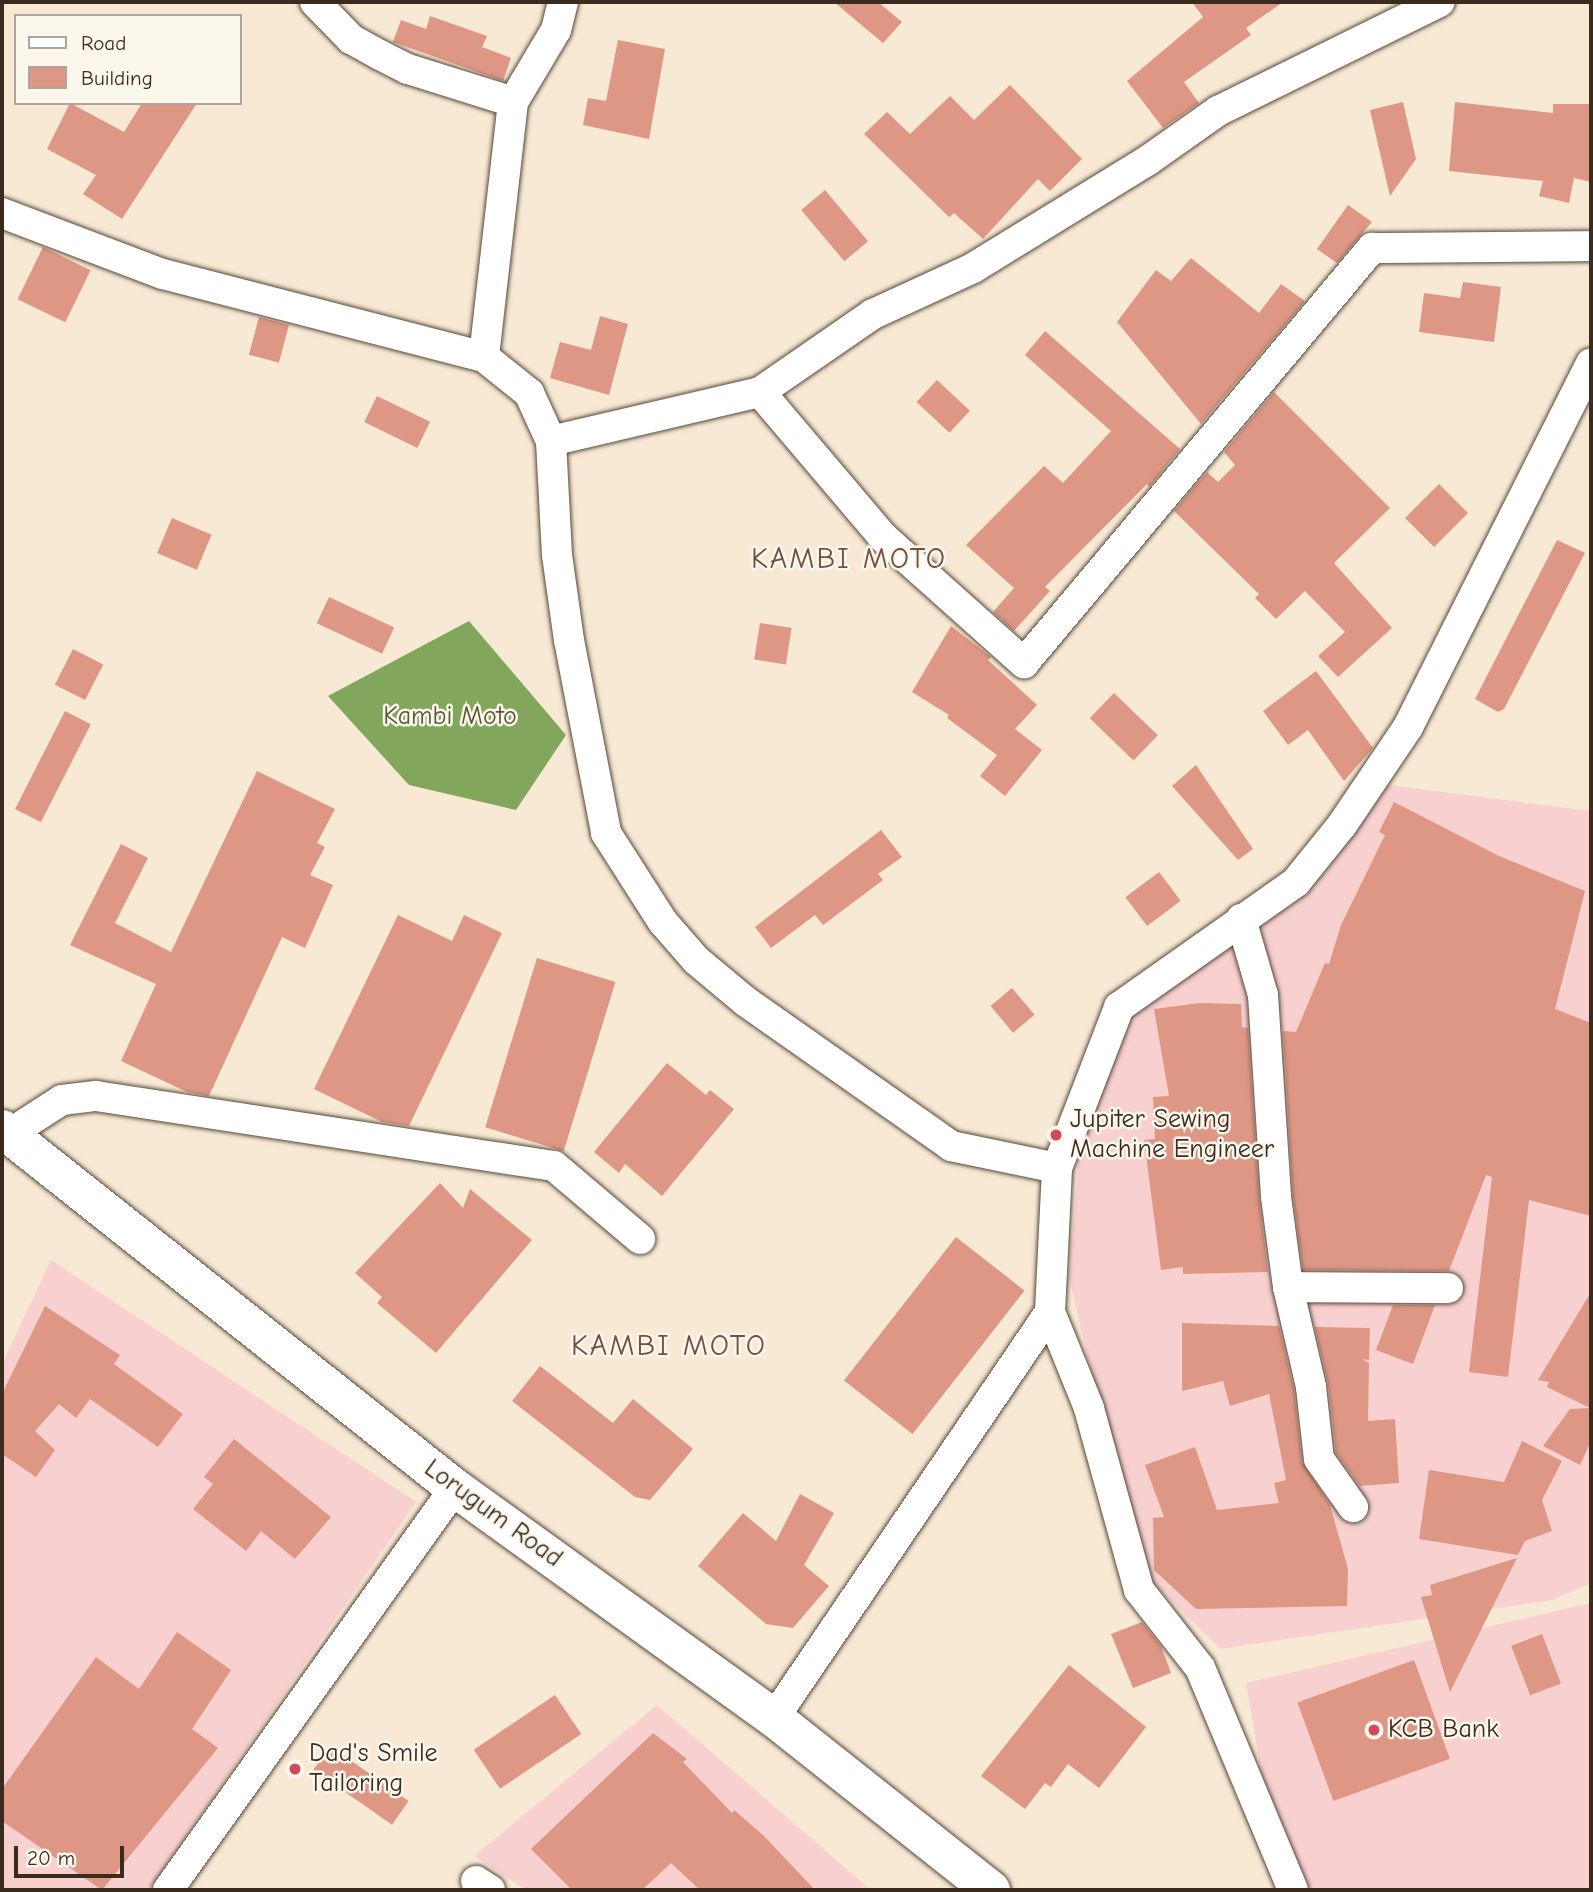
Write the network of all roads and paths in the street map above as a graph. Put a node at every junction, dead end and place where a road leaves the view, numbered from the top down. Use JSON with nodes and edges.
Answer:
{"nodes":[{"id":1,"x":314,"y":2,"type":"edge"},
{"id":2,"x":564,"y":2,"type":"edge"},
{"id":3,"x":1440,"y":2,"type":"edge"},
{"id":4,"x":513,"y":102,"type":"junction"},
{"id":5,"x":2,"y":213,"type":"edge"},
{"id":6,"x":1591,"y":246,"type":"edge"},
{"id":7,"x":484,"y":358,"type":"junction"},
{"id":8,"x":1591,"y":363,"type":"edge"},
{"id":9,"x":760,"y":393,"type":"junction"},
{"id":10,"x":551,"y":441,"type":"junction"},
{"id":11,"x":1241,"y":919,"type":"junction"},
{"id":12,"x":5,"y":1131,"type":"edge"},
{"id":13,"x":1057,"y":1168,"type":"junction"},
{"id":14,"x":640,"y":1239,"type":"dead end"},
{"id":15,"x":1289,"y":1287,"type":"junction"},
{"id":16,"x":1448,"y":1289,"type":"dead end"},
{"id":17,"x":1050,"y":1312,"type":"junction"},
{"id":18,"x":455,"y":1489,"type":"junction"},
{"id":19,"x":1353,"y":1507,"type":"dead end"},
{"id":20,"x":774,"y":1718,"type":"junction"},
{"id":21,"x":168,"y":1890,"type":"edge"},
{"id":22,"x":991,"y":1890,"type":"edge"},
{"id":23,"x":1293,"y":1890,"type":"edge"}],
"edges":[{"from":1,"to":4,"type":"street"},
{"from":2,"to":4,"type":"street"},
{"from":3,"to":9,"type":"street"},
{"from":4,"to":7,"type":"street"},
{"from":5,"to":7,"type":"street"},
{"from":6,"to":9,"type":"street"},
{"from":7,"to":10,"type":"street"},
{"from":8,"to":11,"type":"street"},
{"from":9,"to":10,"type":"street"},
{"from":10,"to":13,"type":"street"},
{"from":11,"to":13,"type":"street"},
{"from":11,"to":15,"type":"street"},
{"from":12,"to":14,"type":"street"},
{"from":12,"to":18,"type":"main road","name":"Lorugum Road"},
{"from":13,"to":17,"type":"street"},
{"from":15,"to":16,"type":"street"},
{"from":15,"to":19,"type":"street"},
{"from":17,"to":20,"type":"street"},
{"from":17,"to":23,"type":"street"},
{"from":18,"to":20,"type":"main road","name":"Lorugum Road"},
{"from":18,"to":21,"type":"street"},
{"from":20,"to":22,"type":"main road","name":"Lorugum Road"}]}
